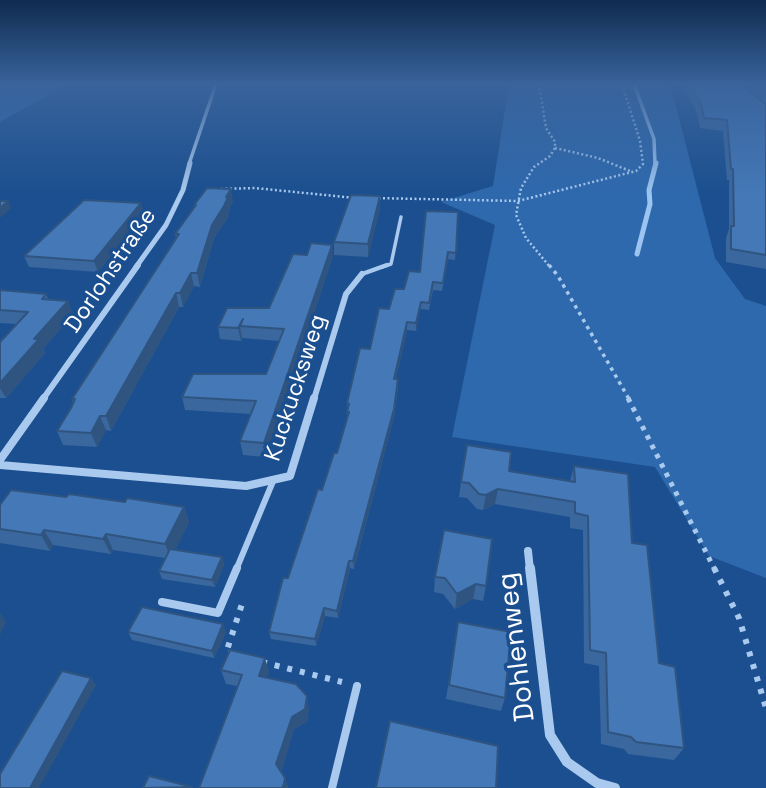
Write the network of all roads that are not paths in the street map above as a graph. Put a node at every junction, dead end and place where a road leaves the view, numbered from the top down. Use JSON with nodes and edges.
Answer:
{"nodes":[{"id":1,"x":204,"y":121,"type":"edge"},
{"id":2,"x":401,"y":218,"type":"dead end"},
{"id":3,"x":362,"y":274,"type":"joint"},
{"id":4,"x":0,"y":463,"type":"edge"},
{"id":5,"x":274,"y":480,"type":"junction"},
{"id":6,"x":528,"y":551,"type":"dead end"},
{"id":7,"x":162,"y":602,"type":"dead end"},
{"id":8,"x":357,"y":685,"type":"road end"},
{"id":9,"x":331,"y":788,"type":"edge"},
{"id":10,"x":614,"y":788,"type":"edge"}],
"edges":[{"from":1,"to":4,"type":"street","name":"Dorlohstraße"},
{"from":2,"to":3,"type":"lane","name":"Kuckucksweg"},
{"from":3,"to":5,"type":"street","name":"Kuckucksweg"},
{"from":4,"to":5,"type":"street","name":"Kuckucksweg"},
{"from":5,"to":7,"type":"lane"},
{"from":6,"to":10,"type":"street","name":"Dohlenweg"},
{"from":8,"to":9,"type":"lane"}]}
